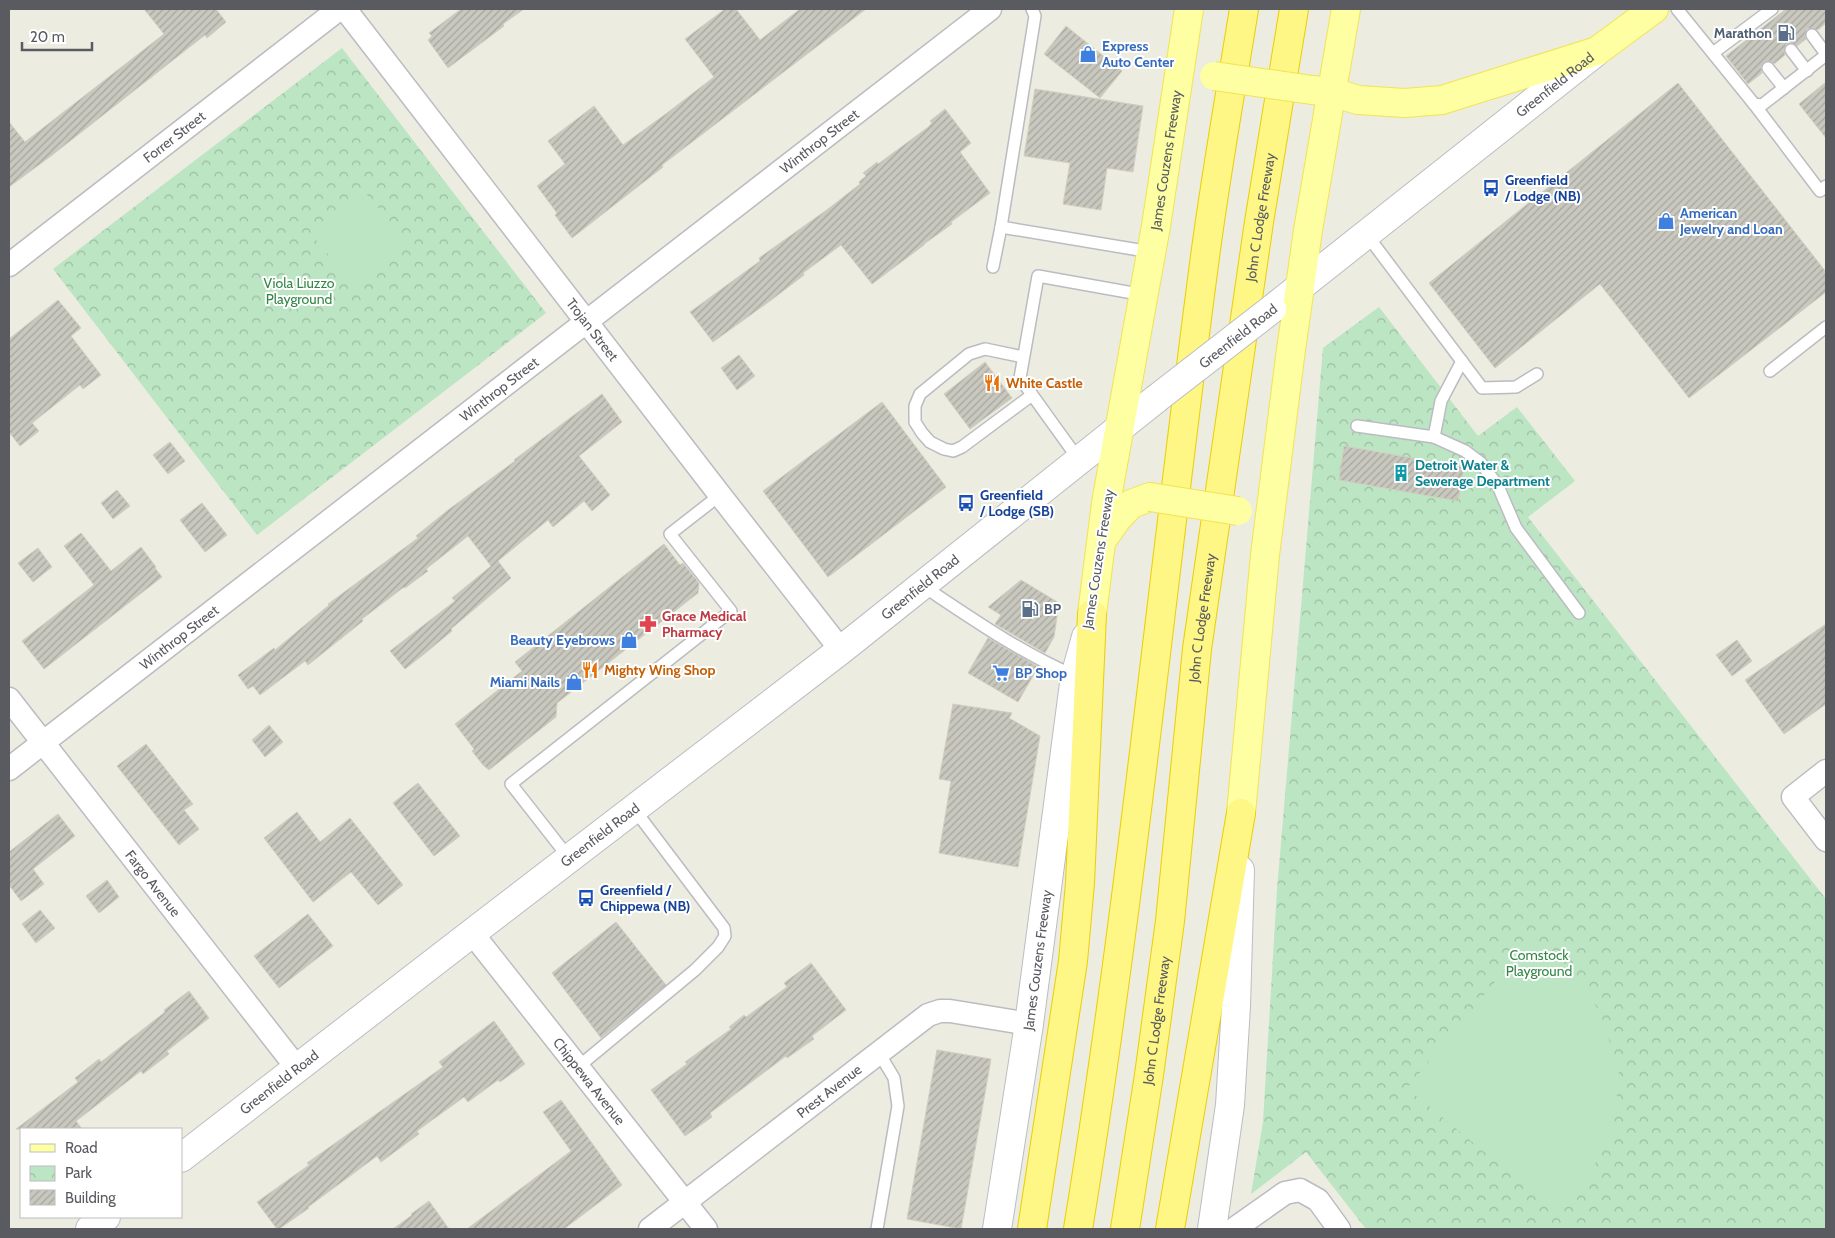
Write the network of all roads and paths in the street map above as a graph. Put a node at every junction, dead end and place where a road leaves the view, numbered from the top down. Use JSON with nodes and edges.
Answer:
{"nodes":[{"id":1,"x":339,"y":9,"type":"edge"},
{"id":2,"x":345,"y":9,"type":"edge"},
{"id":3,"x":990,"y":9,"type":"edge"},
{"id":4,"x":1032,"y":9,"type":"edge"},
{"id":5,"x":1189,"y":9,"type":"edge"},
{"id":6,"x":1244,"y":9,"type":"edge"},
{"id":7,"x":1294,"y":9,"type":"edge"},
{"id":8,"x":1346,"y":9,"type":"edge"},
{"id":9,"x":1654,"y":9,"type":"edge"},
{"id":10,"x":1677,"y":9,"type":"edge"},
{"id":11,"x":1768,"y":15,"type":"edge"},
{"id":12,"x":1812,"y":35,"type":"dead end"},
{"id":13,"x":1791,"y":50,"type":"dead end"},
{"id":14,"x":1597,"y":51,"type":"junction"},
{"id":15,"x":1713,"y":53,"type":"junction"},
{"id":16,"x":1826,"y":55,"type":"edge"},
{"id":17,"x":1768,"y":68,"type":"dead end"},
{"id":18,"x":1806,"y":71,"type":"junction"},
{"id":19,"x":1784,"y":88,"type":"junction"},
{"id":20,"x":1322,"y":91,"type":"junction"},
{"id":21,"x":1174,"y":101,"type":"junction"},
{"id":22,"x":1754,"y":104,"type":"junction"},
{"id":23,"x":1826,"y":186,"type":"edge"},
{"id":24,"x":1001,"y":227,"type":"junction"},
{"id":25,"x":1367,"y":235,"type":"junction"},
{"id":26,"x":1151,"y":252,"type":"junction"},
{"id":27,"x":9,"y":265,"type":"edge"},
{"id":28,"x":993,"y":267,"type":"dead end"},
{"id":29,"x":1300,"y":288,"type":"junction"},
{"id":30,"x":1144,"y":295,"type":"junction"},
{"id":31,"x":586,"y":322,"type":"junction"},
{"id":32,"x":1826,"y":327,"type":"edge"},
{"id":33,"x":1023,"y":357,"type":"junction"},
{"id":34,"x":1462,"y":361,"type":"junction"},
{"id":35,"x":1770,"y":372,"type":"dead end"},
{"id":36,"x":1537,"y":374,"type":"dead end"},
{"id":37,"x":1032,"y":395,"type":"junction"},
{"id":38,"x":1357,"y":426,"type":"dead end"},
{"id":39,"x":1119,"y":428,"type":"junction"},
{"id":40,"x":1434,"y":436,"type":"junction"},
{"id":41,"x":1079,"y":460,"type":"junction"},
{"id":42,"x":720,"y":495,"type":"junction"},
{"id":43,"x":1103,"y":539,"type":"junction"},
{"id":44,"x":1265,"y":555,"type":"junction"},
{"id":45,"x":923,"y":586,"type":"junction"},
{"id":46,"x":1579,"y":613,"type":"dead end"},
{"id":47,"x":1092,"y":614,"type":"junction"},
{"id":48,"x":842,"y":650,"type":"junction"},
{"id":49,"x":1075,"y":676,"type":"junction"},
{"id":50,"x":9,"y":699,"type":"edge"},
{"id":51,"x":43,"y":743,"type":"junction"},
{"id":52,"x":9,"y":769,"type":"edge"},
{"id":53,"x":1826,"y":771,"type":"edge"},
{"id":54,"x":634,"y":809,"type":"junction"},
{"id":55,"x":1241,"y":813,"type":"junction"},
{"id":56,"x":1826,"y":840,"type":"edge"},
{"id":57,"x":569,"y":858,"type":"junction"},
{"id":58,"x":472,"y":932,"type":"junction"},
{"id":59,"x":1029,"y":1024,"type":"junction"},
{"id":60,"x":879,"y":1053,"type":"junction"},
{"id":61,"x":578,"y":1067,"type":"junction"},
{"id":62,"x":297,"y":1068,"type":"junction"},
{"id":63,"x":182,"y":1157,"type":"edge"},
{"id":64,"x":685,"y":1202,"type":"junction"},
{"id":65,"x":105,"y":1218,"type":"edge"},
{"id":66,"x":90,"y":1229,"type":"edge"},
{"id":67,"x":650,"y":1229,"type":"edge"},
{"id":68,"x":706,"y":1229,"type":"edge"},
{"id":69,"x":877,"y":1229,"type":"edge"},
{"id":70,"x":997,"y":1229,"type":"edge"},
{"id":71,"x":1032,"y":1229,"type":"edge"},
{"id":72,"x":1078,"y":1229,"type":"edge"},
{"id":73,"x":1125,"y":1229,"type":"edge"},
{"id":74,"x":1170,"y":1229,"type":"edge"},
{"id":75,"x":1212,"y":1229,"type":"edge"},
{"id":76,"x":1234,"y":1229,"type":"edge"},
{"id":77,"x":1339,"y":1229,"type":"edge"}],
"edges":[{"from":1,"to":27,"type":"street","name":"Forrer Street"},
{"from":2,"to":31,"type":"street","name":"Trojan Street"},
{"from":3,"to":31,"type":"street","name":"Winthrop Street"},
{"from":4,"to":24,"type":"lane"},
{"from":5,"to":21,"type":"main road","name":"James Couzens Freeway"},
{"from":6,"to":72,"type":"highway"},
{"from":7,"to":73,"type":"highway","name":"John C Lodge Freeway"},
{"from":8,"to":20,"type":"main road"},
{"from":9,"to":14,"type":"main road","name":"Greenfield Road"},
{"from":10,"to":15,"type":"lane"},
{"from":11,"to":15,"type":"lane"},
{"from":12,"to":16,"type":"lane"},
{"from":13,"to":18,"type":"lane"},
{"from":14,"to":20,"type":"main road"},
{"from":14,"to":25,"type":"main road","name":"Greenfield Road"},
{"from":15,"to":22,"type":"lane"},
{"from":16,"to":18,"type":"lane"},
{"from":17,"to":19,"type":"lane"},
{"from":18,"to":19,"type":"lane"},
{"from":19,"to":22,"type":"lane"},
{"from":20,"to":21,"type":"main road","bridge":true},
{"from":20,"to":29,"type":"main road"},
{"from":21,"to":26,"type":"main road","name":"James Couzens Freeway"},
{"from":22,"to":23,"type":"lane"},
{"from":24,"to":26,"type":"lane"},
{"from":24,"to":28,"type":"lane"},
{"from":25,"to":29,"type":"main road","name":"Greenfield Road"},
{"from":25,"to":34,"type":"lane"},
{"from":26,"to":30,"type":"main road","name":"James Couzens Freeway"},
{"from":29,"to":39,"type":"main road","name":"Greenfield Road","bridge":true},
{"from":29,"to":44,"type":"main road"},
{"from":30,"to":33,"type":"lane"},
{"from":30,"to":39,"type":"main road","name":"James Couzens Freeway"},
{"from":31,"to":42,"type":"street","name":"Trojan Street"},
{"from":31,"to":51,"type":"street","name":"Winthrop Street"},
{"from":32,"to":35,"type":"lane"},
{"from":33,"to":37,"type":"lane"},
{"from":33,"to":37,"type":"lane"},
{"from":34,"to":36,"type":"lane"},
{"from":34,"to":40,"type":"lane"},
{"from":37,"to":41,"type":"lane"},
{"from":38,"to":40,"type":"lane"},
{"from":39,"to":41,"type":"main road","name":"Greenfield Road"},
{"from":39,"to":43,"type":"main road","name":"James Couzens Freeway"},
{"from":40,"to":46,"type":"lane"},
{"from":41,"to":45,"type":"main road","name":"Greenfield Road"},
{"from":42,"to":48,"type":"street","name":"Trojan Street"},
{"from":42,"to":57,"type":"lane"},
{"from":43,"to":44,"type":"main road","bridge":true},
{"from":43,"to":47,"type":"main road","name":"James Couzens Freeway"},
{"from":44,"to":55,"type":"main road"},
{"from":45,"to":48,"type":"main road","name":"Greenfield Road"},
{"from":45,"to":49,"type":"lane"},
{"from":47,"to":49,"type":"main road","name":"James Couzens Freeway"},
{"from":47,"to":71,"type":"highway"},
{"from":48,"to":54,"type":"main road","name":"Greenfield Road"},
{"from":49,"to":59,"type":"main road","name":"James Couzens Freeway"},
{"from":50,"to":51,"type":"street","name":"Fargo Avenue"},
{"from":51,"to":52,"type":"street","name":"Winthrop Street"},
{"from":51,"to":62,"type":"street","name":"Fargo Avenue"},
{"from":53,"to":56,"type":"street"},
{"from":54,"to":57,"type":"main road","name":"Greenfield Road"},
{"from":54,"to":61,"type":"lane"},
{"from":55,"to":74,"type":"highway"},
{"from":55,"to":75,"type":"main road"},
{"from":57,"to":58,"type":"main road","name":"Greenfield Road"},
{"from":58,"to":61,"type":"street","name":"Chippewa Avenue"},
{"from":58,"to":62,"type":"main road","name":"Greenfield Road"},
{"from":59,"to":60,"type":"street","name":"Prest Avenue"},
{"from":59,"to":70,"type":"main road","name":"James Couzens Freeway"},
{"from":60,"to":64,"type":"street","name":"Prest Avenue"},
{"from":60,"to":69,"type":"lane"},
{"from":61,"to":64,"type":"street","name":"Chippewa Avenue"},
{"from":62,"to":63,"type":"main road","name":"Greenfield Road"},
{"from":64,"to":67,"type":"street","name":"Prest Avenue"},
{"from":64,"to":68,"type":"street","name":"Chippewa Avenue"},
{"from":65,"to":66,"type":"main road"},
{"from":76,"to":77,"type":"street"}]}
